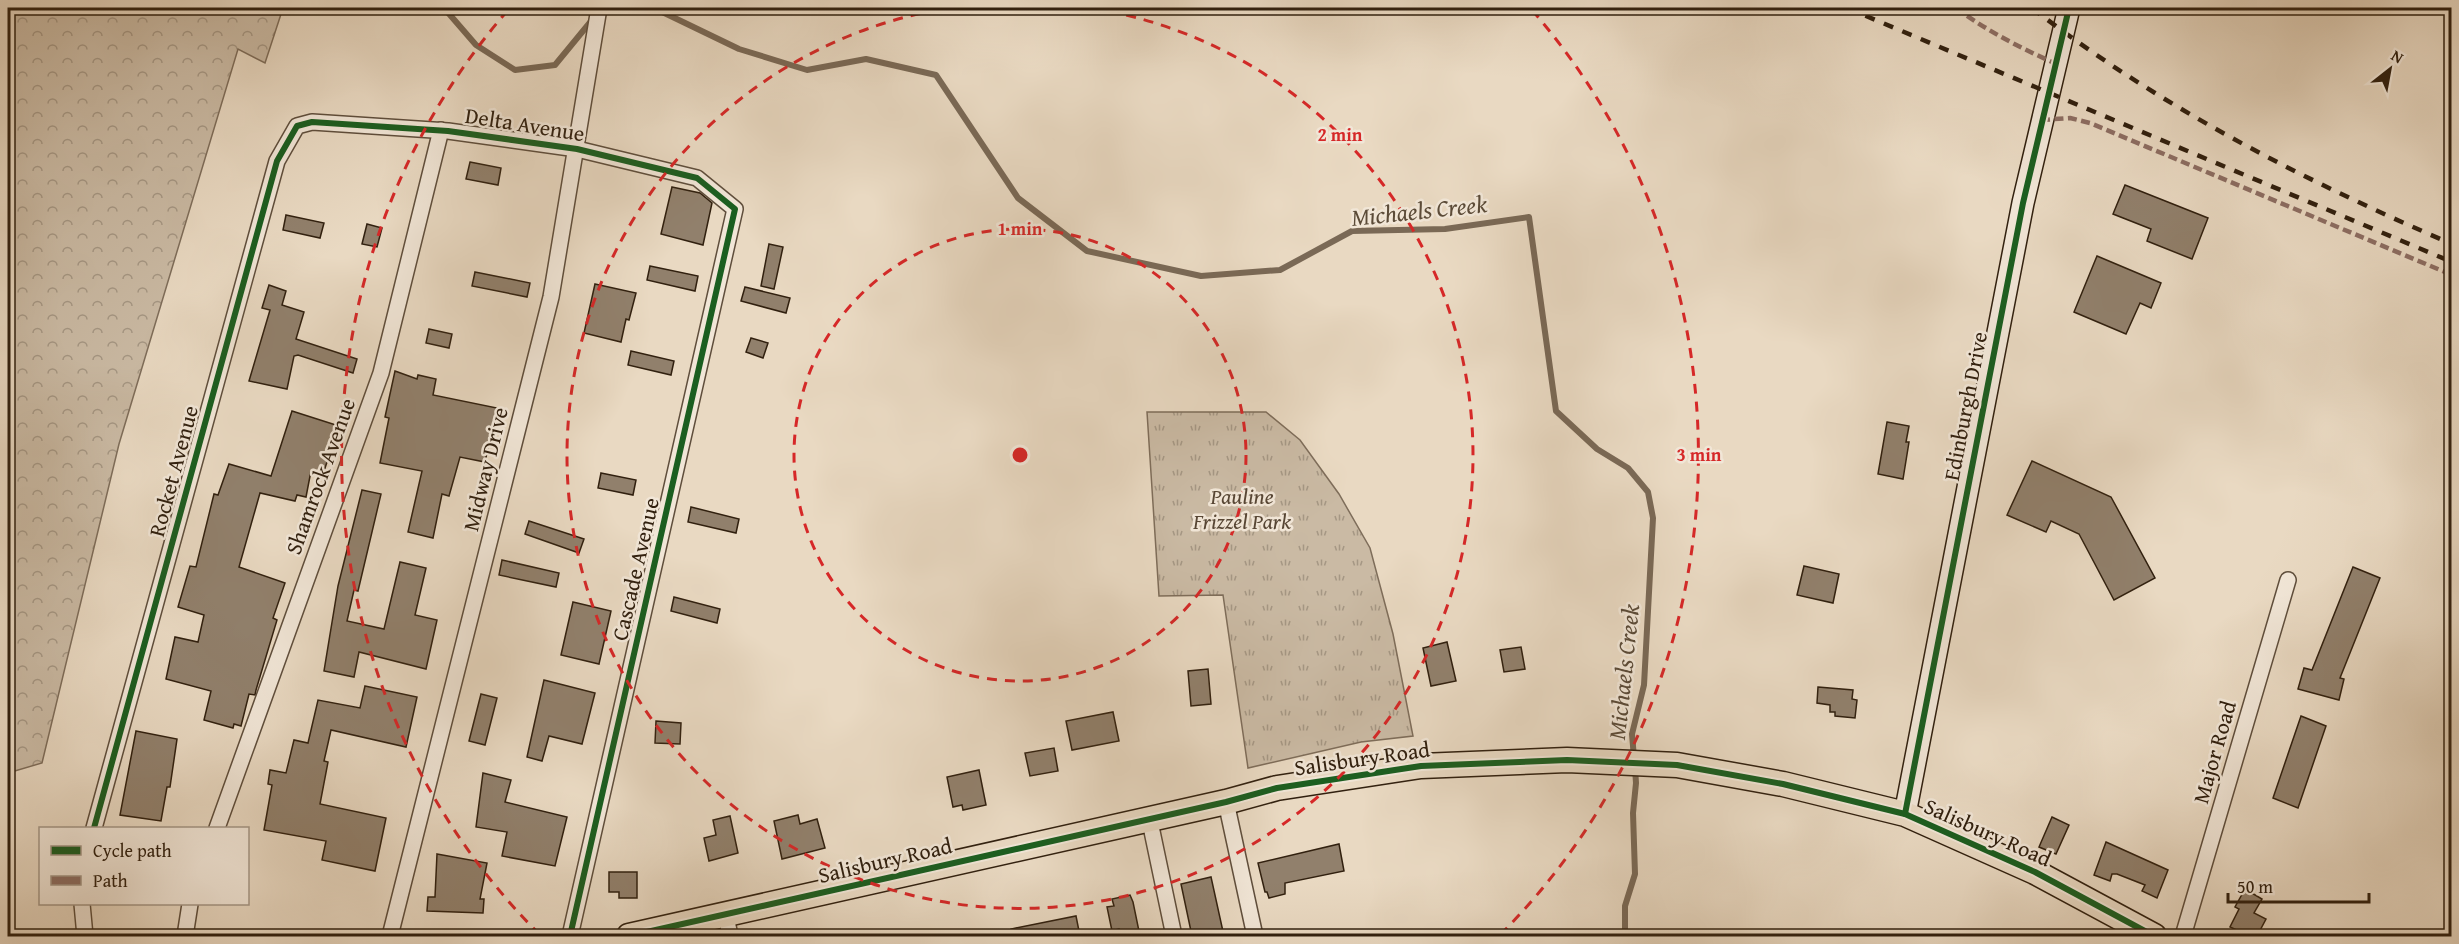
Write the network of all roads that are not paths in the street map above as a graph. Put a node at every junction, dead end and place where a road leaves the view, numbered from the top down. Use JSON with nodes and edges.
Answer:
{"nodes":[{"id":1,"x":599,"y":8,"type":"edge"},
{"id":2,"x":2069,"y":8,"type":"edge"},
{"id":3,"x":297,"y":126,"type":"joint"},
{"id":4,"x":441,"y":130,"type":"junction"},
{"id":5,"x":577,"y":149,"type":"junction"},
{"id":6,"x":735,"y":209,"type":"joint"},
{"id":7,"x":2288,"y":580,"type":"dead end"},
{"id":8,"x":1226,"y":802,"type":"junction"},
{"id":9,"x":1905,"y":814,"type":"junction"},
{"id":10,"x":1149,"y":817,"type":"junction"},
{"id":11,"x":94,"y":827,"type":"edge"},
{"id":12,"x":217,"y":827,"type":"edge"},
{"id":13,"x":82,"y":905,"type":"edge"},
{"id":14,"x":190,"y":905,"type":"edge"},
{"id":15,"x":728,"y":926,"type":"edge"},
{"id":16,"x":85,"y":936,"type":"edge"},
{"id":17,"x":184,"y":936,"type":"edge"},
{"id":18,"x":390,"y":936,"type":"edge"},
{"id":19,"x":570,"y":936,"type":"edge"},
{"id":20,"x":629,"y":936,"type":"edge"},
{"id":21,"x":1174,"y":936,"type":"edge"},
{"id":22,"x":1255,"y":936,"type":"edge"},
{"id":23,"x":2154,"y":936,"type":"edge"},
{"id":24,"x":2183,"y":936,"type":"edge"}],
"edges":[{"from":1,"to":5,"type":"street","name":"Midway Drive"},
{"from":2,"to":9,"type":"street","name":"Edinburgh Drive"},
{"from":3,"to":4,"type":"street","name":"Delta Avenue"},
{"from":3,"to":11,"type":"street","name":"Rocket Avenue"},
{"from":4,"to":5,"type":"street","name":"Delta Avenue"},
{"from":4,"to":12,"type":"street","name":"Shamrock Avenue"},
{"from":5,"to":6,"type":"street","name":"Delta Avenue"},
{"from":5,"to":18,"type":"street","name":"Midway Drive"},
{"from":6,"to":19,"type":"street","name":"Cascade Avenue"},
{"from":7,"to":24,"type":"street","name":"Major Road"},
{"from":8,"to":9,"type":"main road","name":"Salisbury Road"},
{"from":8,"to":10,"type":"main road","name":"Salisbury Road"},
{"from":8,"to":22,"type":"street"},
{"from":9,"to":23,"type":"main road","name":"Salisbury Road"},
{"from":10,"to":15,"type":"main road","name":"Salisbury Road"},
{"from":10,"to":21,"type":"street"},
{"from":13,"to":16,"type":"street"},
{"from":14,"to":17,"type":"street"},
{"from":15,"to":20,"type":"main road","name":"Salisbury Road"}]}
